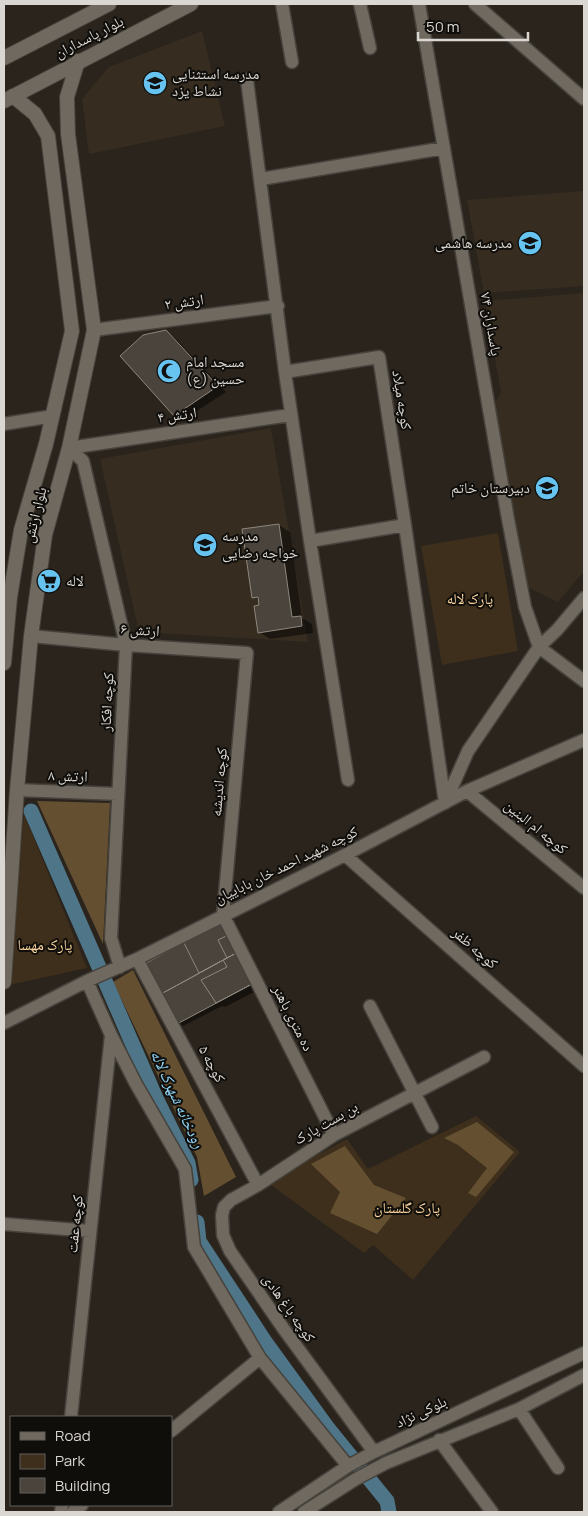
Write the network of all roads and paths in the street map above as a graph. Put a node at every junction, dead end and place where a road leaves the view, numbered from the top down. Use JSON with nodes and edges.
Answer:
{"nodes":[{"id":1,"x":109,"y":4,"type":"edge"},
{"id":2,"x":190,"y":4,"type":"edge"},
{"id":3,"x":282,"y":4,"type":"edge"},
{"id":4,"x":360,"y":4,"type":"edge"},
{"id":5,"x":420,"y":4,"type":"edge"},
{"id":6,"x":475,"y":4,"type":"edge"},
{"id":7,"x":370,"y":48,"type":"dead end"},
{"id":8,"x":4,"y":58,"type":"edge"},
{"id":9,"x":78,"y":61,"type":"junction"},
{"id":10,"x":292,"y":62,"type":"dead end"},
{"id":11,"x":247,"y":80,"type":"dead end"},
{"id":12,"x":8,"y":98,"type":"edge"},
{"id":13,"x":584,"y":99,"type":"edge"},
{"id":14,"x":444,"y":148,"type":"junction"},
{"id":15,"x":261,"y":179,"type":"junction"},
{"id":16,"x":278,"y":306,"type":"junction"},
{"id":17,"x":94,"y":330,"type":"junction"},
{"id":18,"x":285,"y":372,"type":"junction"},
{"id":19,"x":290,"y":415,"type":"junction"},
{"id":20,"x":53,"y":416,"type":"junction"},
{"id":21,"x":4,"y":424,"type":"edge"},
{"id":22,"x":46,"y":444,"type":"junction"},
{"id":23,"x":69,"y":448,"type":"junction"},
{"id":24,"x":405,"y":525,"type":"junction"},
{"id":25,"x":310,"y":541,"type":"junction"},
{"id":26,"x":7,"y":598,"type":"edge"},
{"id":27,"x":584,"y":598,"type":"edge"},
{"id":28,"x":31,"y":636,"type":"junction"},
{"id":29,"x":126,"y":645,"type":"junction"},
{"id":30,"x":539,"y":647,"type":"junction"},
{"id":31,"x":247,"y":653,"type":"joint"},
{"id":32,"x":4,"y":663,"type":"edge"},
{"id":33,"x":584,"y":681,"type":"edge"},
{"id":34,"x":584,"y":740,"type":"edge"},
{"id":35,"x":348,"y":780,"type":"dead end"},
{"id":36,"x":17,"y":790,"type":"junction"},
{"id":37,"x":467,"y":791,"type":"junction"},
{"id":38,"x":118,"y":794,"type":"junction"},
{"id":39,"x":446,"y":803,"type":"junction"},
{"id":40,"x":345,"y":855,"type":"junction"},
{"id":41,"x":584,"y":888,"type":"edge"},
{"id":42,"x":223,"y":915,"type":"junction"},
{"id":43,"x":137,"y":959,"type":"junction"},
{"id":44,"x":117,"y":968,"type":"junction"},
{"id":45,"x":91,"y":979,"type":"junction"},
{"id":46,"x":4,"y":982,"type":"edge"},
{"id":47,"x":370,"y":1006,"type":"dead end"},
{"id":48,"x":4,"y":1023,"type":"edge"},
{"id":49,"x":111,"y":1035,"type":"junction"},
{"id":50,"x":484,"y":1057,"type":"dead end"},
{"id":51,"x":584,"y":1066,"type":"edge"},
{"id":52,"x":414,"y":1094,"type":"junction"},
{"id":53,"x":432,"y":1127,"type":"dead end"},
{"id":54,"x":334,"y":1135,"type":"junction"},
{"id":55,"x":258,"y":1185,"type":"junction"},
{"id":56,"x":4,"y":1224,"type":"edge"},
{"id":57,"x":90,"y":1231,"type":"junction"},
{"id":58,"x":584,"y":1353,"type":"edge"},
{"id":59,"x":260,"y":1358,"type":"junction"},
{"id":60,"x":584,"y":1375,"type":"edge"},
{"id":61,"x":519,"y":1409,"type":"junction"},
{"id":62,"x":71,"y":1416,"type":"edge"},
{"id":63,"x":172,"y":1430,"type":"edge"},
{"id":64,"x":439,"y":1440,"type":"junction"},
{"id":65,"x":374,"y":1452,"type":"junction"},
{"id":66,"x":348,"y":1466,"type":"junction"},
{"id":67,"x":558,"y":1468,"type":"dead end"},
{"id":68,"x":279,"y":1512,"type":"edge"},
{"id":69,"x":304,"y":1512,"type":"edge"},
{"id":70,"x":492,"y":1512,"type":"edge"}],
"edges":[{"from":1,"to":8,"type":"street","name":"بلوار پاسداران"},
{"from":2,"to":9,"type":"street","name":"بلوار پاسداران"},
{"from":3,"to":10,"type":"street"},
{"from":4,"to":7,"type":"street"},
{"from":5,"to":14,"type":"street","name":"پاسداران ۷۴"},
{"from":6,"to":13,"type":"street"},
{"from":9,"to":12,"type":"street","name":"بلوار پاسداران"},
{"from":9,"to":17,"type":"street","name":"بلوار ارتش"},
{"from":11,"to":15,"type":"street"},
{"from":12,"to":20,"type":"street","name":"بلوار ارتش"},
{"from":14,"to":15,"type":"street"},
{"from":14,"to":30,"type":"street","name":"پاسداران ۷۴"},
{"from":15,"to":16,"type":"street"},
{"from":16,"to":17,"type":"street","name":"ارتش ۲"},
{"from":16,"to":18,"type":"street"},
{"from":17,"to":23,"type":"street","name":"بلوار ارتش"},
{"from":18,"to":19,"type":"street"},
{"from":18,"to":24,"type":"street","name":"کوچه میلاد"},
{"from":19,"to":23,"type":"street","name":"ارتش ۴"},
{"from":19,"to":25,"type":"street"},
{"from":20,"to":21,"type":"street"},
{"from":20,"to":22,"type":"street","name":"بلوار ارتش"},
{"from":22,"to":23,"type":"street"},
{"from":22,"to":26,"type":"street","name":"بلوار ارتش"},
{"from":23,"to":28,"type":"street","name":"بلوار ارتش"},
{"from":23,"to":29,"type":"street","name":"کوچه افکار"},
{"from":24,"to":25,"type":"street"},
{"from":24,"to":39,"type":"street","name":"کوچه میلاد"},
{"from":25,"to":35,"type":"street"},
{"from":26,"to":32,"type":"street","name":"بلوار ارتش"},
{"from":27,"to":30,"type":"street"},
{"from":28,"to":29,"type":"street","name":"ارتش ۶"},
{"from":28,"to":36,"type":"street","name":"بلوار ارتش"},
{"from":29,"to":31,"type":"street","name":"ارتش ۶"},
{"from":29,"to":38,"type":"street","name":"کوچه افکار"},
{"from":30,"to":33,"type":"street"},
{"from":30,"to":39,"type":"street"},
{"from":31,"to":42,"type":"street","name":"کوچه اندیشه"},
{"from":34,"to":37,"type":"street","name":"کوچه شهید احمد خان باباییان"},
{"from":36,"to":38,"type":"street","name":"ارتش ۸"},
{"from":36,"to":46,"type":"street","name":"بلوار ارتش"},
{"from":37,"to":39,"type":"street","name":"کوچه شهید احمد خان باباییان"},
{"from":37,"to":41,"type":"street","name":"کوچه ام البنین"},
{"from":38,"to":44,"type":"street","name":"کوچه افکار"},
{"from":39,"to":40,"type":"street","name":"کوچه شهید احمد خان باباییان"},
{"from":40,"to":42,"type":"street","name":"کوچه شهید احمد خان باباییان"},
{"from":40,"to":51,"type":"street","name":"کوچه ظفر"},
{"from":42,"to":43,"type":"street","name":"کوچه شهید احمد خان باباییان"},
{"from":42,"to":54,"type":"street","name":"ده متری باهنر"},
{"from":43,"to":44,"type":"street","name":"کوچه شهید احمد خان باباییان"},
{"from":43,"to":55,"type":"street","name":"کوچه ۵"},
{"from":44,"to":45,"type":"street","name":"کوچه شهید احمد خان باباییان"},
{"from":45,"to":48,"type":"street","name":"کوچه شهید احمد خان باباییان"},
{"from":45,"to":49,"type":"street"},
{"from":47,"to":52,"type":"street"},
{"from":49,"to":57,"type":"street","name":"کوچه عفت"},
{"from":49,"to":59,"type":"street"},
{"from":50,"to":52,"type":"street","name":"بن بست پارک"},
{"from":52,"to":53,"type":"street"},
{"from":52,"to":54,"type":"street","name":"بن بست پارک"},
{"from":54,"to":55,"type":"street","name":"بن بست پارک"},
{"from":55,"to":65,"type":"street","name":"کوچه باغ هادی"},
{"from":56,"to":57,"type":"street"},
{"from":57,"to":62,"type":"street","name":"کوچه عفت"},
{"from":58,"to":65,"type":"street","name":"بلوکی نژاد"},
{"from":59,"to":63,"type":"street"},
{"from":59,"to":66,"type":"street"},
{"from":60,"to":61,"type":"street"},
{"from":61,"to":64,"type":"street"},
{"from":61,"to":67,"type":"street"},
{"from":64,"to":69,"type":"street"},
{"from":64,"to":70,"type":"street"},
{"from":65,"to":66,"type":"street","name":"بلوکی نژاد"},
{"from":66,"to":68,"type":"street","name":"بلوکی نژاد"}]}
